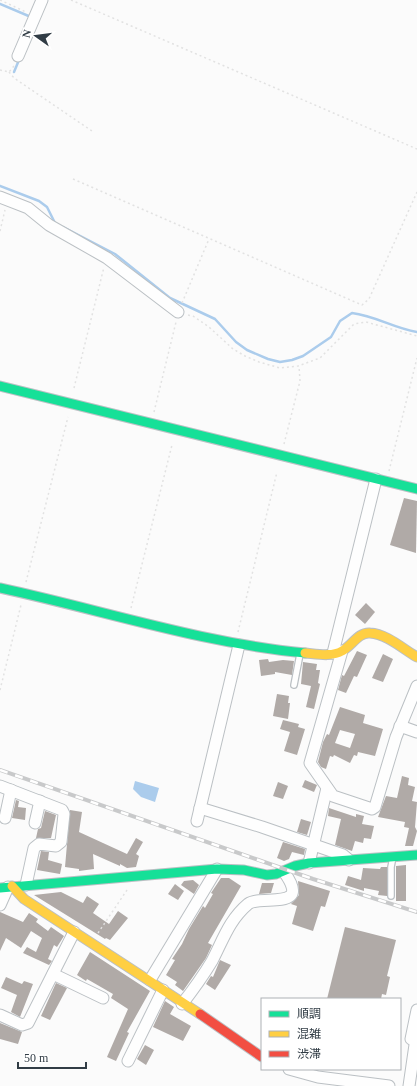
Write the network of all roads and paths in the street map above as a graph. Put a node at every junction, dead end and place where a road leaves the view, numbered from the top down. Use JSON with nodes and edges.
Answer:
{"nodes":[{"id":1,"x":0,"y":0,"type":"edge"},
{"id":2,"x":42,"y":0,"type":"edge"},
{"id":3,"x":71,"y":0,"type":"edge"},
{"id":4,"x":36,"y":16,"type":"junction"},
{"id":5,"x":18,"y":56,"type":"joint"},
{"id":6,"x":0,"y":70,"type":"edge"},
{"id":7,"x":9,"y":72,"type":"junction"},
{"id":8,"x":92,"y":131,"type":"dead end"},
{"id":9,"x":417,"y":149,"type":"edge"},
{"id":10,"x":73,"y":179,"type":"dead end"},
{"id":11,"x":417,"y":192,"type":"edge"},
{"id":12,"x":4,"y":198,"type":"edge"},
{"id":13,"x":0,"y":231,"type":"edge"},
{"id":14,"x":209,"y":239,"type":"junction"},
{"id":15,"x":107,"y":258,"type":"junction"},
{"id":16,"x":178,"y":312,"type":"junction"},
{"id":17,"x":417,"y":336,"type":"edge"},
{"id":18,"x":417,"y":358,"type":"edge"},
{"id":19,"x":299,"y":366,"type":"junction"},
{"id":20,"x":0,"y":386,"type":"edge"},
{"id":21,"x":74,"y":388,"type":"dead end"},
{"id":22,"x":68,"y":417,"type":"dead end"},
{"id":23,"x":151,"y":423,"type":"junction"},
{"id":24,"x":284,"y":444,"type":"dead end"},
{"id":25,"x":172,"y":445,"type":"dead end"},
{"id":26,"x":389,"y":471,"type":"dead end"},
{"id":27,"x":277,"y":472,"type":"dead end"},
{"id":28,"x":376,"y":479,"type":"junction"},
{"id":29,"x":417,"y":489,"type":"edge"},
{"id":30,"x":0,"y":588,"type":"edge"},
{"id":31,"x":24,"y":592,"type":"junction"},
{"id":32,"x":131,"y":620,"type":"junction"},
{"id":33,"x":237,"y":644,"type":"junction"},
{"id":34,"x":300,"y":652,"type":"junction"},
{"id":35,"x":338,"y":652,"type":"junction"},
{"id":36,"x":417,"y":657,"type":"edge"},
{"id":37,"x":294,"y":685,"type":"dead end"},
{"id":38,"x":417,"y":686,"type":"edge"},
{"id":39,"x":0,"y":690,"type":"edge"},
{"id":40,"x":400,"y":726,"type":"junction"},
{"id":41,"x":417,"y":732,"type":"edge"},
{"id":42,"x":0,"y":786,"type":"edge"},
{"id":43,"x":327,"y":788,"type":"junction"},
{"id":44,"x":11,"y":790,"type":"junction"},
{"id":45,"x":40,"y":801,"type":"junction"},
{"id":46,"x":200,"y":808,"type":"junction"},
{"id":47,"x":5,"y":818,"type":"dead end"},
{"id":48,"x":197,"y":821,"type":"dead end"},
{"id":49,"x":35,"y":823,"type":"dead end"},
{"id":50,"x":314,"y":845,"type":"junction"},
{"id":51,"x":417,"y":855,"type":"edge"},
{"id":52,"x":393,"y":857,"type":"junction"},
{"id":53,"x":349,"y":860,"type":"junction"},
{"id":54,"x":309,"y":863,"type":"junction"},
{"id":55,"x":217,"y":869,"type":"junction"},
{"id":56,"x":284,"y":872,"type":"junction"},
{"id":57,"x":26,"y":885,"type":"junction"},
{"id":58,"x":7,"y":887,"type":"edge"},
{"id":59,"x":128,"y":890,"type":"dead end"},
{"id":60,"x":391,"y":896,"type":"dead end"},
{"id":61,"x":0,"y":905,"type":"edge"},
{"id":62,"x":74,"y":932,"type":"junction"},
{"id":63,"x":90,"y":942,"type":"junction"},
{"id":64,"x":54,"y":974,"type":"junction"},
{"id":65,"x":150,"y":980,"type":"junction"},
{"id":66,"x":163,"y":990,"type":"junction"},
{"id":67,"x":103,"y":998,"type":"dead end"},
{"id":68,"x":182,"y":1004,"type":"junction"},
{"id":69,"x":417,"y":1010,"type":"edge"},
{"id":70,"x":0,"y":1015,"type":"edge"},
{"id":71,"x":417,"y":1031,"type":"edge"},
{"id":72,"x":414,"y":1049,"type":"junction"},
{"id":73,"x":261,"y":1056,"type":"edge"},
{"id":74,"x":128,"y":1061,"type":"dead end"},
{"id":75,"x":292,"y":1070,"type":"edge"},
{"id":76,"x":389,"y":1086,"type":"edge"},
{"id":77,"x":409,"y":1086,"type":"edge"}],
"edges":[{"from":1,"to":4,"type":"path"},
{"from":2,"to":4,"type":"street"},
{"from":3,"to":9,"type":"path"},
{"from":4,"to":5,"type":"street"},
{"from":5,"to":7,"type":"path"},
{"from":6,"to":7,"type":"path"},
{"from":7,"to":8,"type":"path"},
{"from":10,"to":14,"type":"path"},
{"from":11,"to":14,"type":"path"},
{"from":12,"to":13,"type":"path"},
{"from":12,"to":15,"type":"street"},
{"from":14,"to":16,"type":"path"},
{"from":15,"to":16,"type":"street"},
{"from":15,"to":21,"type":"path"},
{"from":16,"to":19,"type":"path"},
{"from":16,"to":23,"type":"path"},
{"from":17,"to":19,"type":"path"},
{"from":18,"to":26,"type":"path"},
{"from":19,"to":24,"type":"path"},
{"from":20,"to":23,"type":"street"},
{"from":22,"to":31,"type":"path"},
{"from":23,"to":28,"type":"street"},
{"from":25,"to":32,"type":"path"},
{"from":27,"to":33,"type":"path"},
{"from":28,"to":29,"type":"street"},
{"from":28,"to":35,"type":"street"},
{"from":30,"to":31,"type":"street"},
{"from":31,"to":32,"type":"street"},
{"from":31,"to":39,"type":"path"},
{"from":32,"to":33,"type":"street"},
{"from":33,"to":34,"type":"street"},
{"from":33,"to":46,"type":"street"},
{"from":34,"to":35,"type":"street"},
{"from":34,"to":37,"type":"lane"},
{"from":35,"to":36,"type":"street"},
{"from":35,"to":43,"type":"street"},
{"from":38,"to":40,"type":"street"},
{"from":40,"to":41,"type":"street"},
{"from":40,"to":43,"type":"street"},
{"from":42,"to":44,"type":"street"},
{"from":43,"to":50,"type":"street"},
{"from":44,"to":45,"type":"street"},
{"from":44,"to":47,"type":"street"},
{"from":45,"to":49,"type":"street"},
{"from":45,"to":57,"type":"street"},
{"from":46,"to":48,"type":"street"},
{"from":46,"to":50,"type":"street"},
{"from":50,"to":53,"type":"street"},
{"from":50,"to":54,"type":"street"},
{"from":51,"to":52,"type":"street"},
{"from":52,"to":53,"type":"street"},
{"from":52,"to":60,"type":"lane"},
{"from":53,"to":54,"type":"street"},
{"from":54,"to":56,"type":"street"},
{"from":55,"to":56,"type":"street"},
{"from":55,"to":57,"type":"street"},
{"from":55,"to":65,"type":"street"},
{"from":56,"to":68,"type":"street"},
{"from":57,"to":58,"type":"street"},
{"from":58,"to":61,"type":"street"},
{"from":58,"to":62,"type":"street"},
{"from":59,"to":63,"type":"path"},
{"from":62,"to":63,"type":"street"},
{"from":62,"to":64,"type":"street"},
{"from":63,"to":65,"type":"street"},
{"from":64,"to":67,"type":"street"},
{"from":64,"to":70,"type":"street"},
{"from":65,"to":66,"type":"street"},
{"from":66,"to":68,"type":"street"},
{"from":66,"to":74,"type":"street"},
{"from":68,"to":73,"type":"street"},
{"from":69,"to":72,"type":"street"},
{"from":71,"to":72,"type":"street"},
{"from":72,"to":77,"type":"street"},
{"from":75,"to":76,"type":"street"}]}
